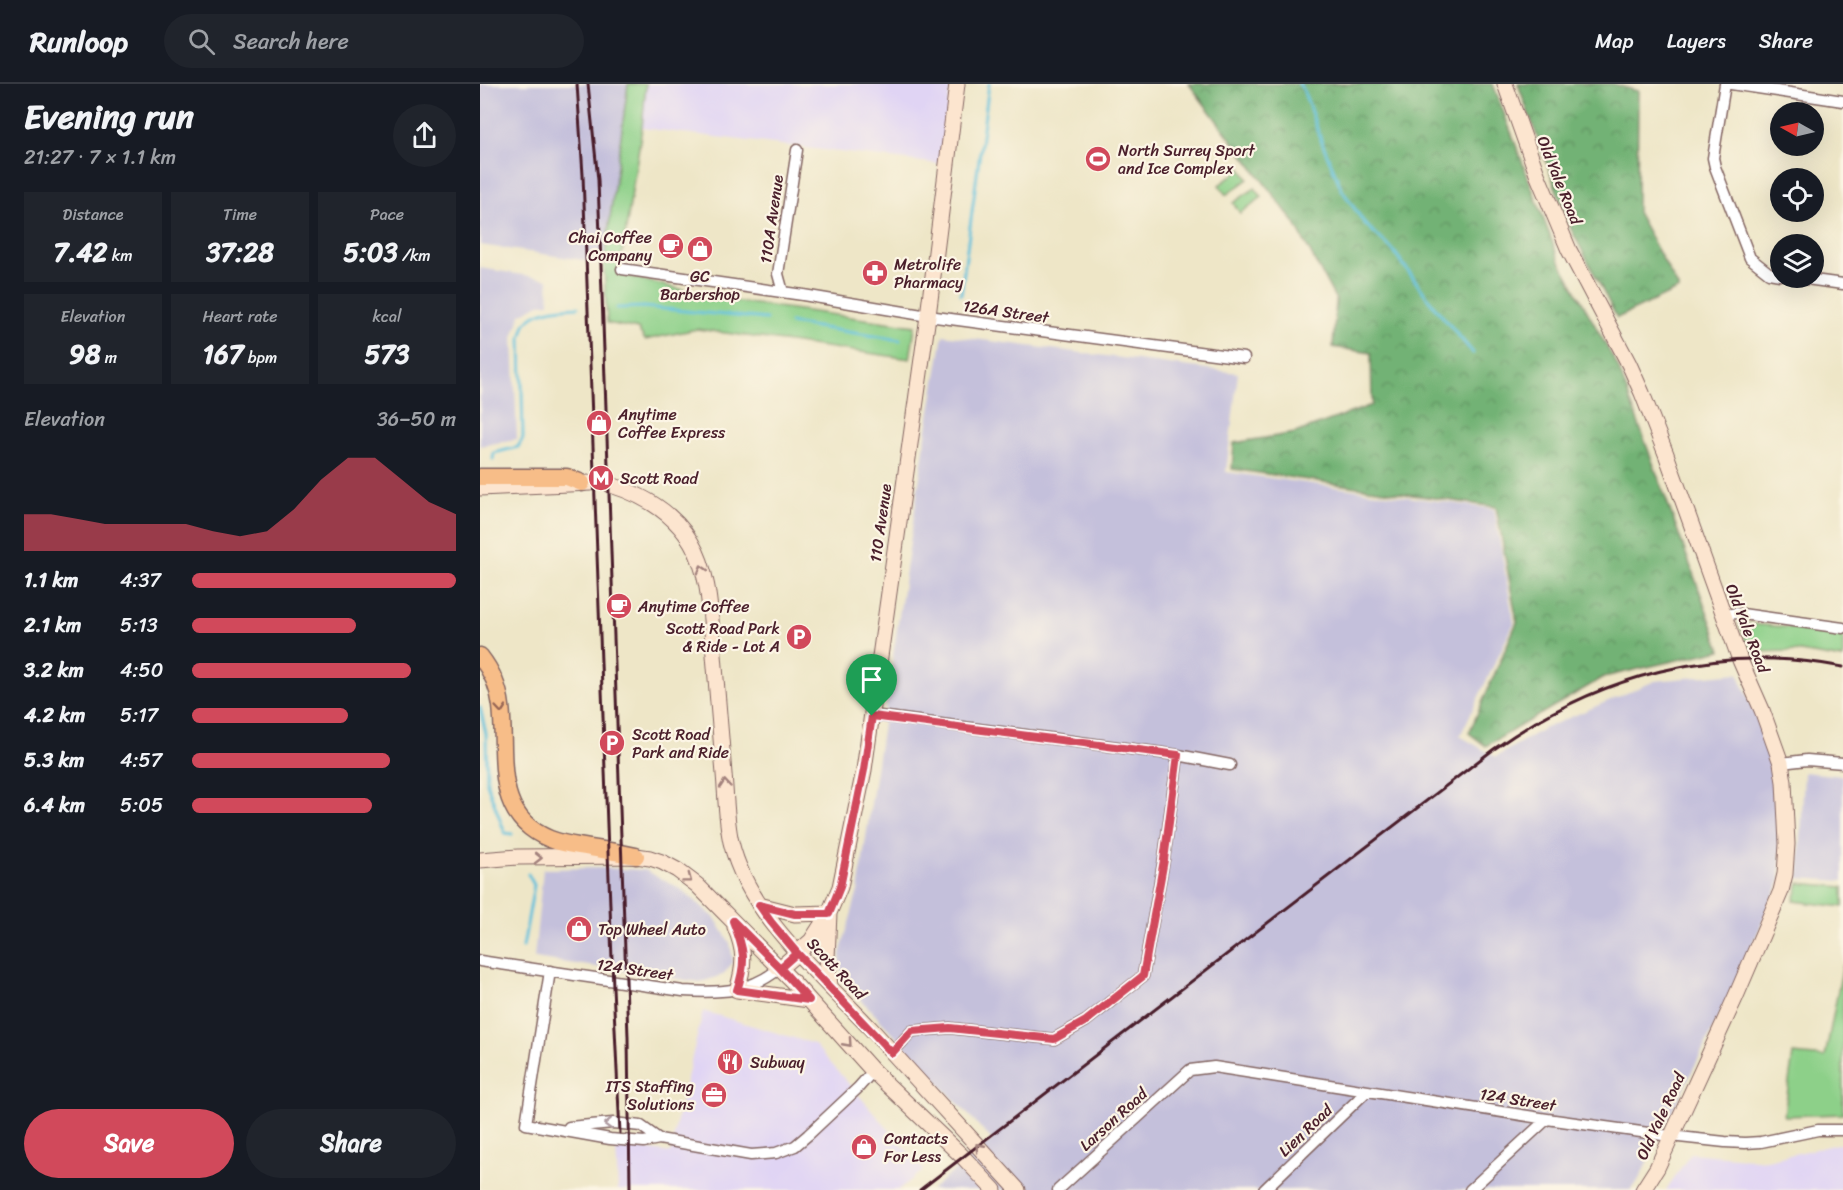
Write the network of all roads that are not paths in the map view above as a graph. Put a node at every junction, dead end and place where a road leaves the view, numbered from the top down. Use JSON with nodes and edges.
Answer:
{"nodes":[{"id":1,"x":957,"y":84,"type":"edge"},
{"id":2,"x":1505,"y":84,"type":"edge"},
{"id":3,"x":1725,"y":84,"type":"edge"},
{"id":4,"x":1731,"y":84,"type":"edge"},
{"id":5,"x":1843,"y":101,"type":"edge"},
{"id":6,"x":797,"y":150,"type":"dead end"},
{"id":7,"x":622,"y":269,"type":"dead end"},
{"id":8,"x":1770,"y":273,"type":"edge"},
{"id":9,"x":1824,"y":281,"type":"edge"},
{"id":10,"x":1843,"y":284,"type":"edge"},
{"id":11,"x":783,"y":292,"type":"junction"},
{"id":12,"x":928,"y":316,"type":"junction"},
{"id":13,"x":1244,"y":358,"type":"dead end"},
{"id":14,"x":480,"y":477,"type":"edge"},
{"id":15,"x":587,"y":483,"type":"joint"},
{"id":16,"x":611,"y":485,"type":"dead end"},
{"id":17,"x":480,"y":488,"type":"edge"},
{"id":18,"x":1724,"y":616,"type":"junction"},
{"id":19,"x":1843,"y":628,"type":"edge"},
{"id":20,"x":480,"y":656,"type":"edge"},
{"id":21,"x":872,"y":716,"type":"junction"},
{"id":22,"x":1178,"y":755,"type":"junction"},
{"id":23,"x":1781,"y":763,"type":"junction"},
{"id":24,"x":1843,"y":763,"type":"edge"},
{"id":25,"x":1230,"y":765,"type":"dead end"},
{"id":26,"x":636,"y":856,"type":"junction"},
{"id":27,"x":480,"y":860,"type":"edge"},
{"id":28,"x":759,"y":905,"type":"junction"},
{"id":29,"x":829,"y":914,"type":"junction"},
{"id":30,"x":733,"y":921,"type":"junction"},
{"id":31,"x":797,"y":953,"type":"junction"},
{"id":32,"x":480,"y":961,"type":"edge"},
{"id":33,"x":780,"y":968,"type":"junction"},
{"id":34,"x":550,"y":972,"type":"junction"},
{"id":35,"x":830,"y":986,"type":"junction"},
{"id":36,"x":737,"y":990,"type":"junction"},
{"id":37,"x":809,"y":1000,"type":"junction"},
{"id":38,"x":892,"y":1053,"type":"junction"},
{"id":39,"x":1190,"y":1070,"type":"joint"},
{"id":40,"x":873,"y":1071,"type":"junction"},
{"id":41,"x":1367,"y":1091,"type":"junction"},
{"id":42,"x":1547,"y":1119,"type":"junction"},
{"id":43,"x":553,"y":1129,"type":"junction"},
{"id":44,"x":1843,"y":1130,"type":"edge"},
{"id":45,"x":1670,"y":1136,"type":"junction"},
{"id":46,"x":659,"y":1139,"type":"junction"},
{"id":47,"x":994,"y":1190,"type":"edge"},
{"id":48,"x":1018,"y":1190,"type":"edge"},
{"id":49,"x":1058,"y":1190,"type":"edge"},
{"id":50,"x":1264,"y":1190,"type":"edge"},
{"id":51,"x":1470,"y":1190,"type":"edge"},
{"id":52,"x":1644,"y":1190,"type":"edge"}],
"edges":[{"from":1,"to":12,"type":"main road","name":"110 Avenue"},
{"from":2,"to":18,"type":"main road","name":"Old Yale Road"},
{"from":3,"to":8,"type":"street"},
{"from":4,"to":5,"type":"street"},
{"from":6,"to":11,"type":"street","name":"110A Avenue"},
{"from":7,"to":11,"type":"street","name":"126A Street"},
{"from":9,"to":10,"type":"street"},
{"from":11,"to":12,"type":"street","name":"126A Street"},
{"from":12,"to":13,"type":"street","name":"126A Street"},
{"from":12,"to":21,"type":"main road","name":"110 Avenue"},
{"from":14,"to":15,"type":"main road"},
{"from":15,"to":17,"type":"main road"},
{"from":28,"to":16,"type":"main road","name":"Scott Road","one_way":true},
{"from":18,"to":19,"type":"street"},
{"from":18,"to":23,"type":"main road","name":"Old Yale Road"},
{"from":20,"to":26,"type":"main road","one_way":true},
{"from":21,"to":22,"type":"street"},
{"from":21,"to":29,"type":"main road","name":"110 Avenue"},
{"from":22,"to":25,"type":"street"},
{"from":22,"to":38,"type":"street"},
{"from":23,"to":24,"type":"street"},
{"from":23,"to":45,"type":"main road","name":"Old Yale Road"},
{"from":27,"to":26,"type":"main road","one_way":true},
{"from":26,"to":30,"type":"main road","one_way":true},
{"from":28,"to":29,"type":"main road"},
{"from":28,"to":31,"type":"main road","name":"Scott Road"},
{"from":29,"to":31,"type":"main road","name":"110 Avenue"},
{"from":29,"to":35,"type":"main road"},
{"from":30,"to":33,"type":"main road"},
{"from":30,"to":36,"type":"main road"},
{"from":31,"to":33,"type":"main road","name":"110 Avenue"},
{"from":31,"to":35,"type":"main road","name":"Scott Road"},
{"from":32,"to":34,"type":"street","name":"124 Street"},
{"from":33,"to":36,"type":"street","name":"124 Street"},
{"from":33,"to":37,"type":"main road"},
{"from":34,"to":36,"type":"street","name":"124 Street"},
{"from":34,"to":43,"type":"street"},
{"from":35,"to":38,"type":"main road","name":"Scott Road"},
{"from":36,"to":37,"type":"main road"},
{"from":37,"to":40,"type":"main road","one_way":true},
{"from":48,"to":38,"type":"main road","name":"Scott Road","one_way":true},
{"from":39,"to":41,"type":"street","name":"124 Street"},
{"from":39,"to":49,"type":"street","name":"Larson Road"},
{"from":40,"to":46,"type":"street"},
{"from":40,"to":47,"type":"main road"},
{"from":41,"to":42,"type":"street","name":"124 Street"},
{"from":41,"to":50,"type":"street","name":"Lien Road"},
{"from":42,"to":45,"type":"street","name":"124 Street"},
{"from":42,"to":51,"type":"street"},
{"from":43,"to":46,"type":"street"},
{"from":46,"to":43,"type":"street","one_way":true},
{"from":44,"to":45,"type":"street","name":"124 Street"},
{"from":45,"to":52,"type":"main road","name":"Old Yale Road"}]}
